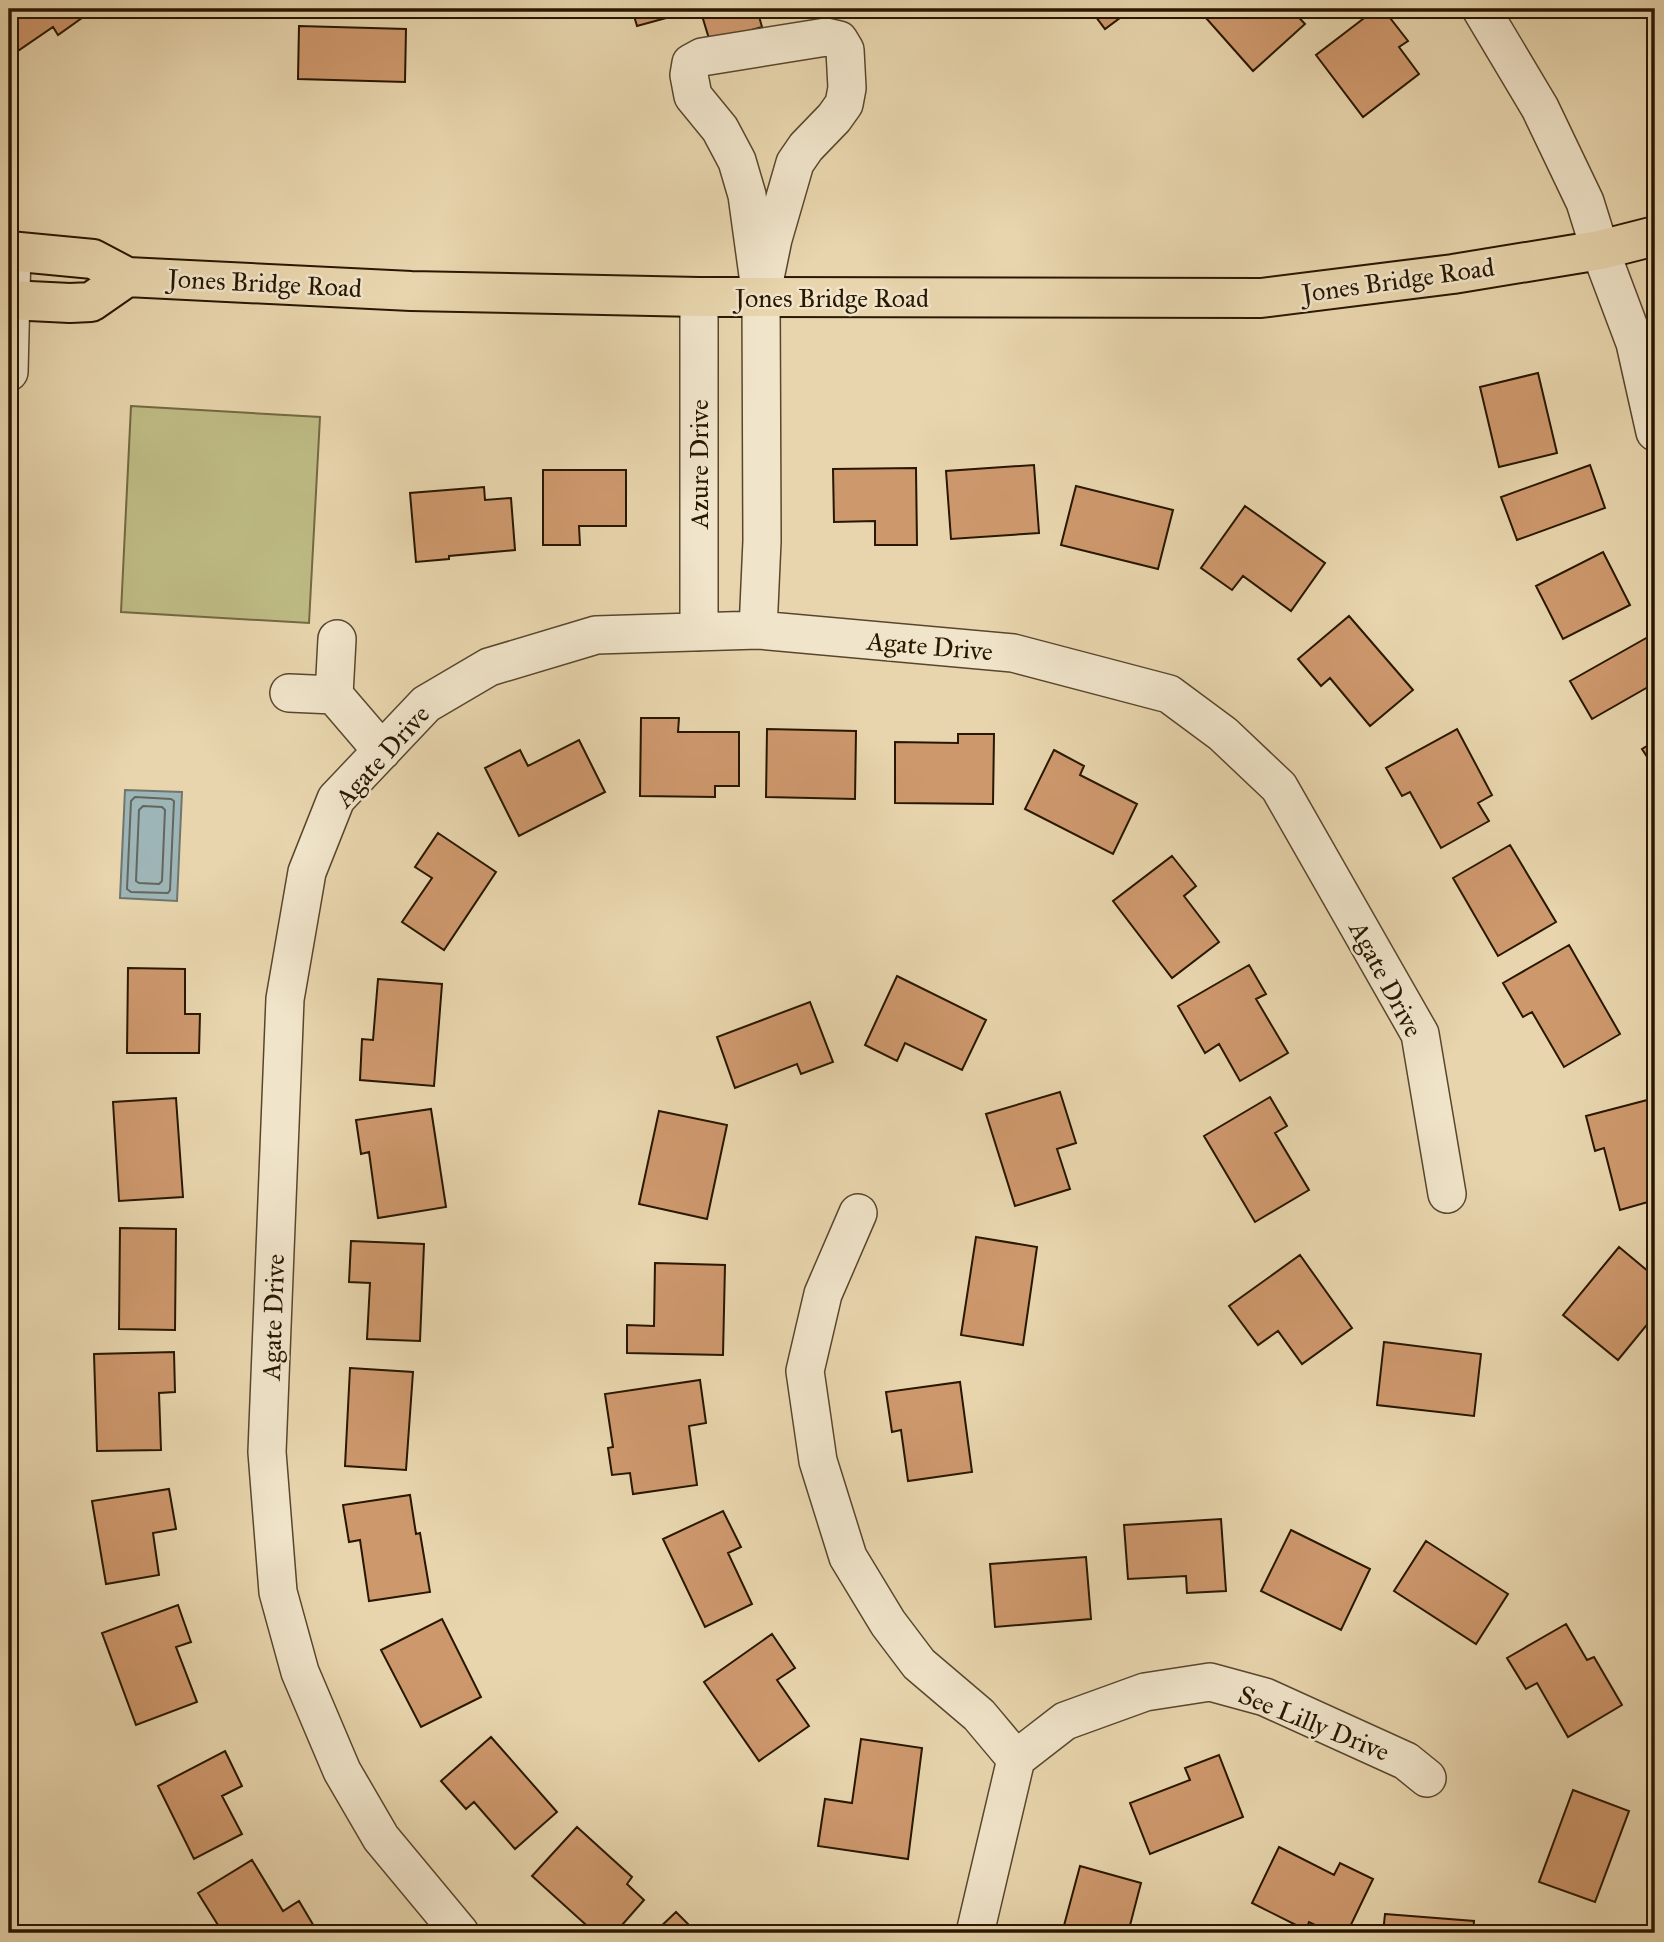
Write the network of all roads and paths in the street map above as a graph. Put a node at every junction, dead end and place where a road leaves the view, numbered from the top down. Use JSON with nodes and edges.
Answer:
{"nodes":[{"id":1,"x":1481,"y":9,"type":"edge"},
{"id":2,"x":1655,"y":236,"type":"edge"},
{"id":3,"x":1600,"y":250,"type":"junction"},
{"id":4,"x":10,"y":251,"type":"edge"},
{"id":5,"x":127,"y":277,"type":"junction"},
{"id":6,"x":699,"y":297,"type":"junction"},
{"id":7,"x":761,"y":297,"type":"junction"},
{"id":8,"x":9,"y":300,"type":"edge"},
{"id":9,"x":9,"y":372,"type":"edge"},
{"id":10,"x":1655,"y":432,"type":"edge"},
{"id":11,"x":758,"y":630,"type":"junction"},
{"id":12,"x":699,"y":632,"type":"junction"},
{"id":13,"x":337,"y":639,"type":"dead end"},
{"id":14,"x":289,"y":693,"type":"dead end"},
{"id":15,"x":334,"y":695,"type":"junction"},
{"id":16,"x":382,"y":751,"type":"junction"},
{"id":17,"x":1447,"y":1194,"type":"dead end"},
{"id":18,"x":858,"y":1213,"type":"dead end"},
{"id":19,"x":1016,"y":1759,"type":"junction"},
{"id":20,"x":1427,"y":1777,"type":"dead end"},
{"id":21,"x":459,"y":1933,"type":"edge"},
{"id":22,"x":975,"y":1933,"type":"edge"}],
"edges":[{"from":1,"to":3,"type":"street"},
{"from":2,"to":3,"type":"main road","name":"Jones Bridge Road"},
{"from":3,"to":7,"type":"main road","name":"Jones Bridge Road"},
{"from":3,"to":10,"type":"street"},
{"from":4,"to":5,"type":"main road","name":"Jones Bridge Road"},
{"from":4,"to":8,"type":"street"},
{"from":5,"to":6,"type":"main road","name":"Jones Bridge Road"},
{"from":5,"to":8,"type":"main road"},
{"from":6,"to":7,"type":"main road","name":"Jones Bridge Road"},
{"from":6,"to":12,"type":"street","name":"Azure Drive"},
{"from":7,"to":7,"type":"street"},
{"from":7,"to":11,"type":"street"},
{"from":8,"to":9,"type":"street"},
{"from":11,"to":12,"type":"street","name":"Agate Drive"},
{"from":11,"to":17,"type":"street","name":"Agate Drive"},
{"from":12,"to":16,"type":"street","name":"Agate Drive"},
{"from":13,"to":15,"type":"street"},
{"from":14,"to":15,"type":"street"},
{"from":15,"to":16,"type":"street"},
{"from":16,"to":21,"type":"street","name":"Agate Drive"},
{"from":18,"to":19,"type":"street"},
{"from":19,"to":20,"type":"street","name":"See Lilly Drive"},
{"from":19,"to":22,"type":"street"}]}
